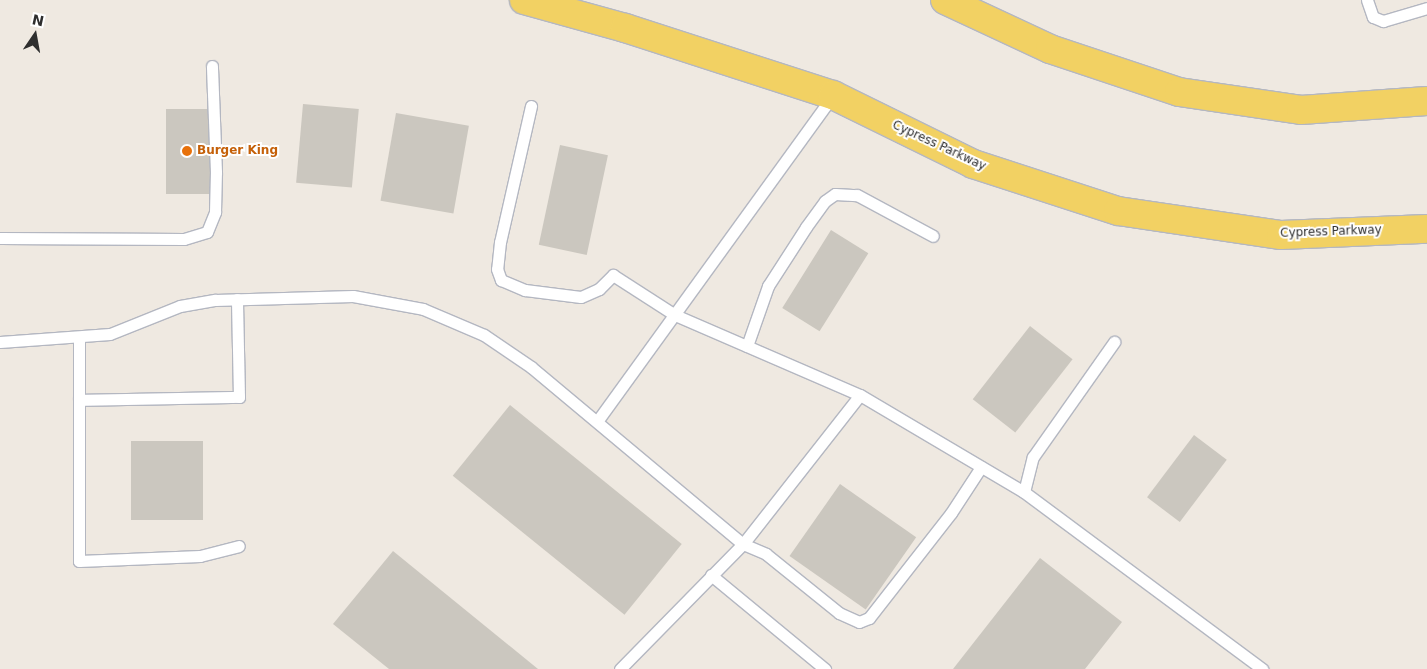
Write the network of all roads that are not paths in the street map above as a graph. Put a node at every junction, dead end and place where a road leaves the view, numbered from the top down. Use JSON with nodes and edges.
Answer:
{"nodes":[{"id":1,"x":524,"y":0,"type":"edge"},
{"id":2,"x":945,"y":0,"type":"edge"},
{"id":3,"x":1367,"y":0,"type":"edge"},
{"id":4,"x":1427,"y":8,"type":"edge"},
{"id":5,"x":212,"y":66,"type":"dead end"},
{"id":6,"x":833,"y":95,"type":"junction"},
{"id":7,"x":1427,"y":101,"type":"edge"},
{"id":8,"x":531,"y":106,"type":"dead end"},
{"id":9,"x":1427,"y":229,"type":"edge"},
{"id":10,"x":933,"y":236,"type":"dead end"},
{"id":11,"x":0,"y":238,"type":"edge"},
{"id":12,"x":237,"y":299,"type":"junction"},
{"id":13,"x":676,"y":315,"type":"junction"},
{"id":14,"x":79,"y":339,"type":"junction"},
{"id":15,"x":0,"y":342,"type":"edge"},
{"id":16,"x":1114,"y":342,"type":"dead end"},
{"id":17,"x":747,"y":346,"type":"junction"},
{"id":18,"x":860,"y":395,"type":"junction"},
{"id":19,"x":79,"y":400,"type":"junction"},
{"id":20,"x":598,"y":420,"type":"junction"},
{"id":21,"x":981,"y":467,"type":"junction"},
{"id":22,"x":1024,"y":492,"type":"junction"},
{"id":23,"x":743,"y":544,"type":"junction"},
{"id":24,"x":239,"y":546,"type":"dead end"},
{"id":25,"x":712,"y":575,"type":"junction"},
{"id":26,"x":620,"y":669,"type":"edge"},
{"id":27,"x":825,"y":669,"type":"edge"},
{"id":28,"x":1262,"y":669,"type":"edge"}],
"edges":[{"from":1,"to":6,"type":"main road","name":"Cypress Parkway"},
{"from":2,"to":7,"type":"main road"},
{"from":3,"to":4,"type":"lane"},
{"from":5,"to":11,"type":"lane"},
{"from":6,"to":9,"type":"main road","name":"Cypress Parkway"},
{"from":6,"to":13,"type":"lane"},
{"from":8,"to":13,"type":"lane"},
{"from":10,"to":17,"type":"lane"},
{"from":12,"to":14,"type":"lane"},
{"from":12,"to":19,"type":"lane"},
{"from":12,"to":20,"type":"lane"},
{"from":13,"to":17,"type":"lane"},
{"from":13,"to":20,"type":"lane"},
{"from":14,"to":15,"type":"lane"},
{"from":14,"to":19,"type":"lane"},
{"from":16,"to":22,"type":"lane"},
{"from":17,"to":18,"type":"lane"},
{"from":18,"to":21,"type":"lane"},
{"from":18,"to":23,"type":"lane"},
{"from":19,"to":24,"type":"lane"},
{"from":20,"to":23,"type":"lane"},
{"from":21,"to":22,"type":"lane"},
{"from":21,"to":23,"type":"lane"},
{"from":22,"to":28,"type":"lane"},
{"from":23,"to":25,"type":"lane"},
{"from":25,"to":26,"type":"lane"},
{"from":25,"to":27,"type":"lane"}]}
